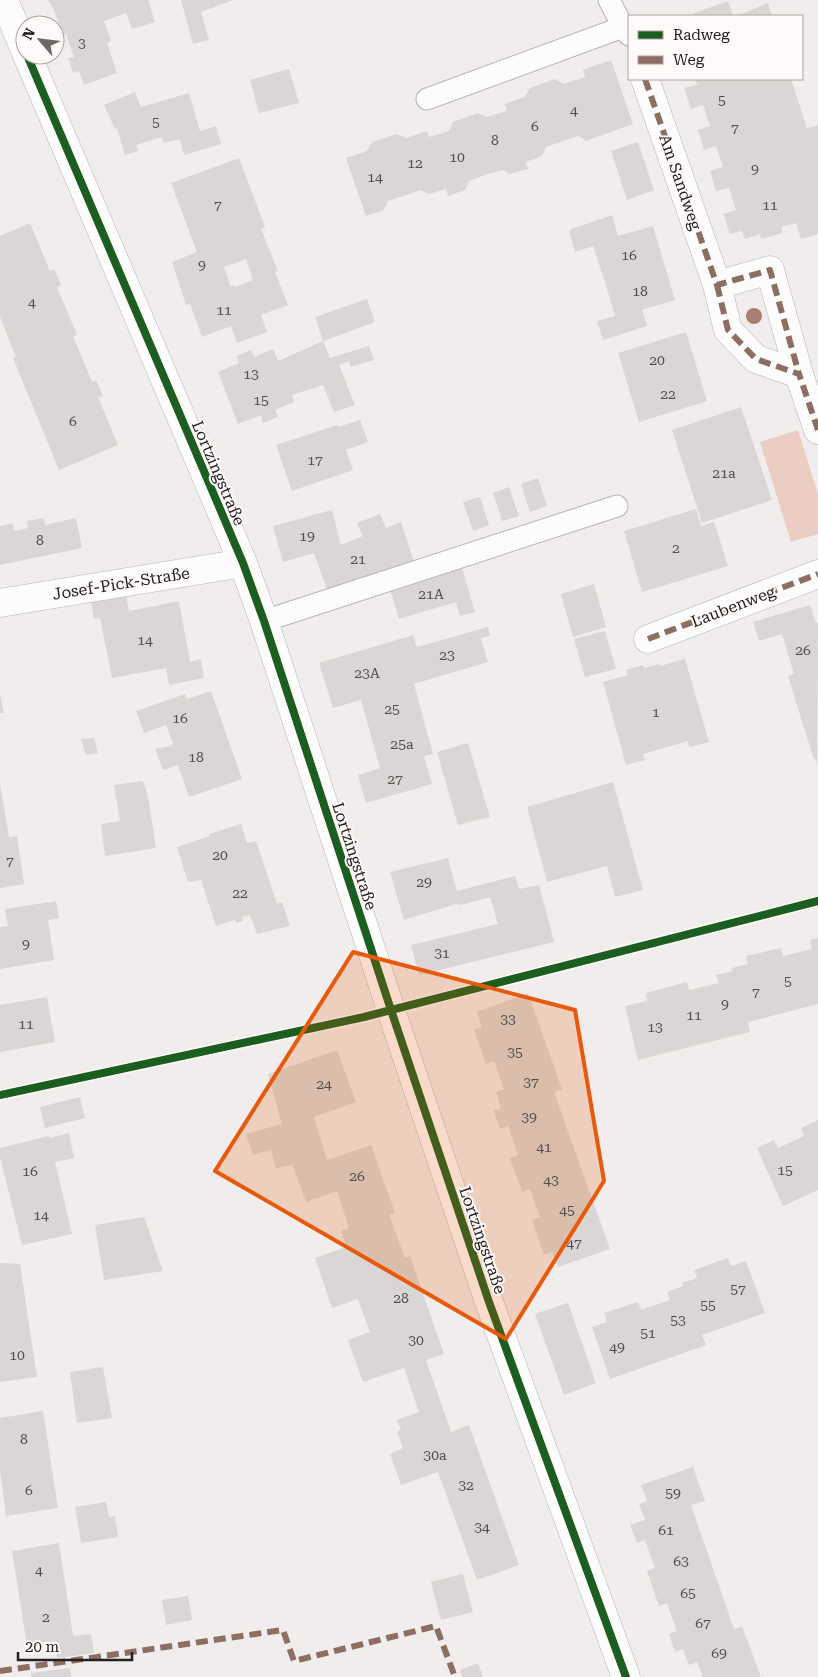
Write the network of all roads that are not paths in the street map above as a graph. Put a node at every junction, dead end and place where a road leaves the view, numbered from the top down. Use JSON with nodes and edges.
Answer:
{"nodes":[{"id":1,"x":4,"y":0,"type":"edge"},
{"id":2,"x":609,"y":0,"type":"edge"},
{"id":3,"x":15,"y":26,"type":"edge"},
{"id":4,"x":626,"y":31,"type":"edge"},
{"id":5,"x":31,"y":65,"type":"edge"},
{"id":6,"x":645,"y":80,"type":"edge"},
{"id":7,"x":426,"y":99,"type":"dead end"},
{"id":8,"x":717,"y":285,"type":"junction"},
{"id":9,"x":799,"y":374,"type":"junction"},
{"id":10,"x":818,"y":430,"type":"edge"},
{"id":11,"x":616,"y":506,"type":"dead end"},
{"id":12,"x":243,"y":562,"type":"junction"},
{"id":13,"x":818,"y":574,"type":"edge"},
{"id":14,"x":0,"y":603,"type":"edge"},
{"id":15,"x":264,"y":621,"type":"junction"},
{"id":16,"x":648,"y":639,"type":"dead end"},
{"id":17,"x":626,"y":1677,"type":"edge"}],
"edges":[{"from":1,"to":3,"type":"street"},
{"from":2,"to":4,"type":"lane"},
{"from":4,"to":7,"type":"lane"},
{"from":5,"to":12,"type":"street","name":"Lortzingstraße"},
{"from":6,"to":8,"type":"street","name":"Am Sandweg"},
{"from":8,"to":9,"type":"street","name":"Am Sandweg"},
{"from":8,"to":9,"type":"street"},
{"from":9,"to":10,"type":"street"},
{"from":11,"to":15,"type":"lane"},
{"from":12,"to":14,"type":"street","name":"Josef-Pick-Straße"},
{"from":12,"to":15,"type":"street","name":"Lortzingstraße"},
{"from":13,"to":16,"type":"street","name":"Laubenweg"},
{"from":15,"to":17,"type":"street","name":"Lortzingstraße"}]}
